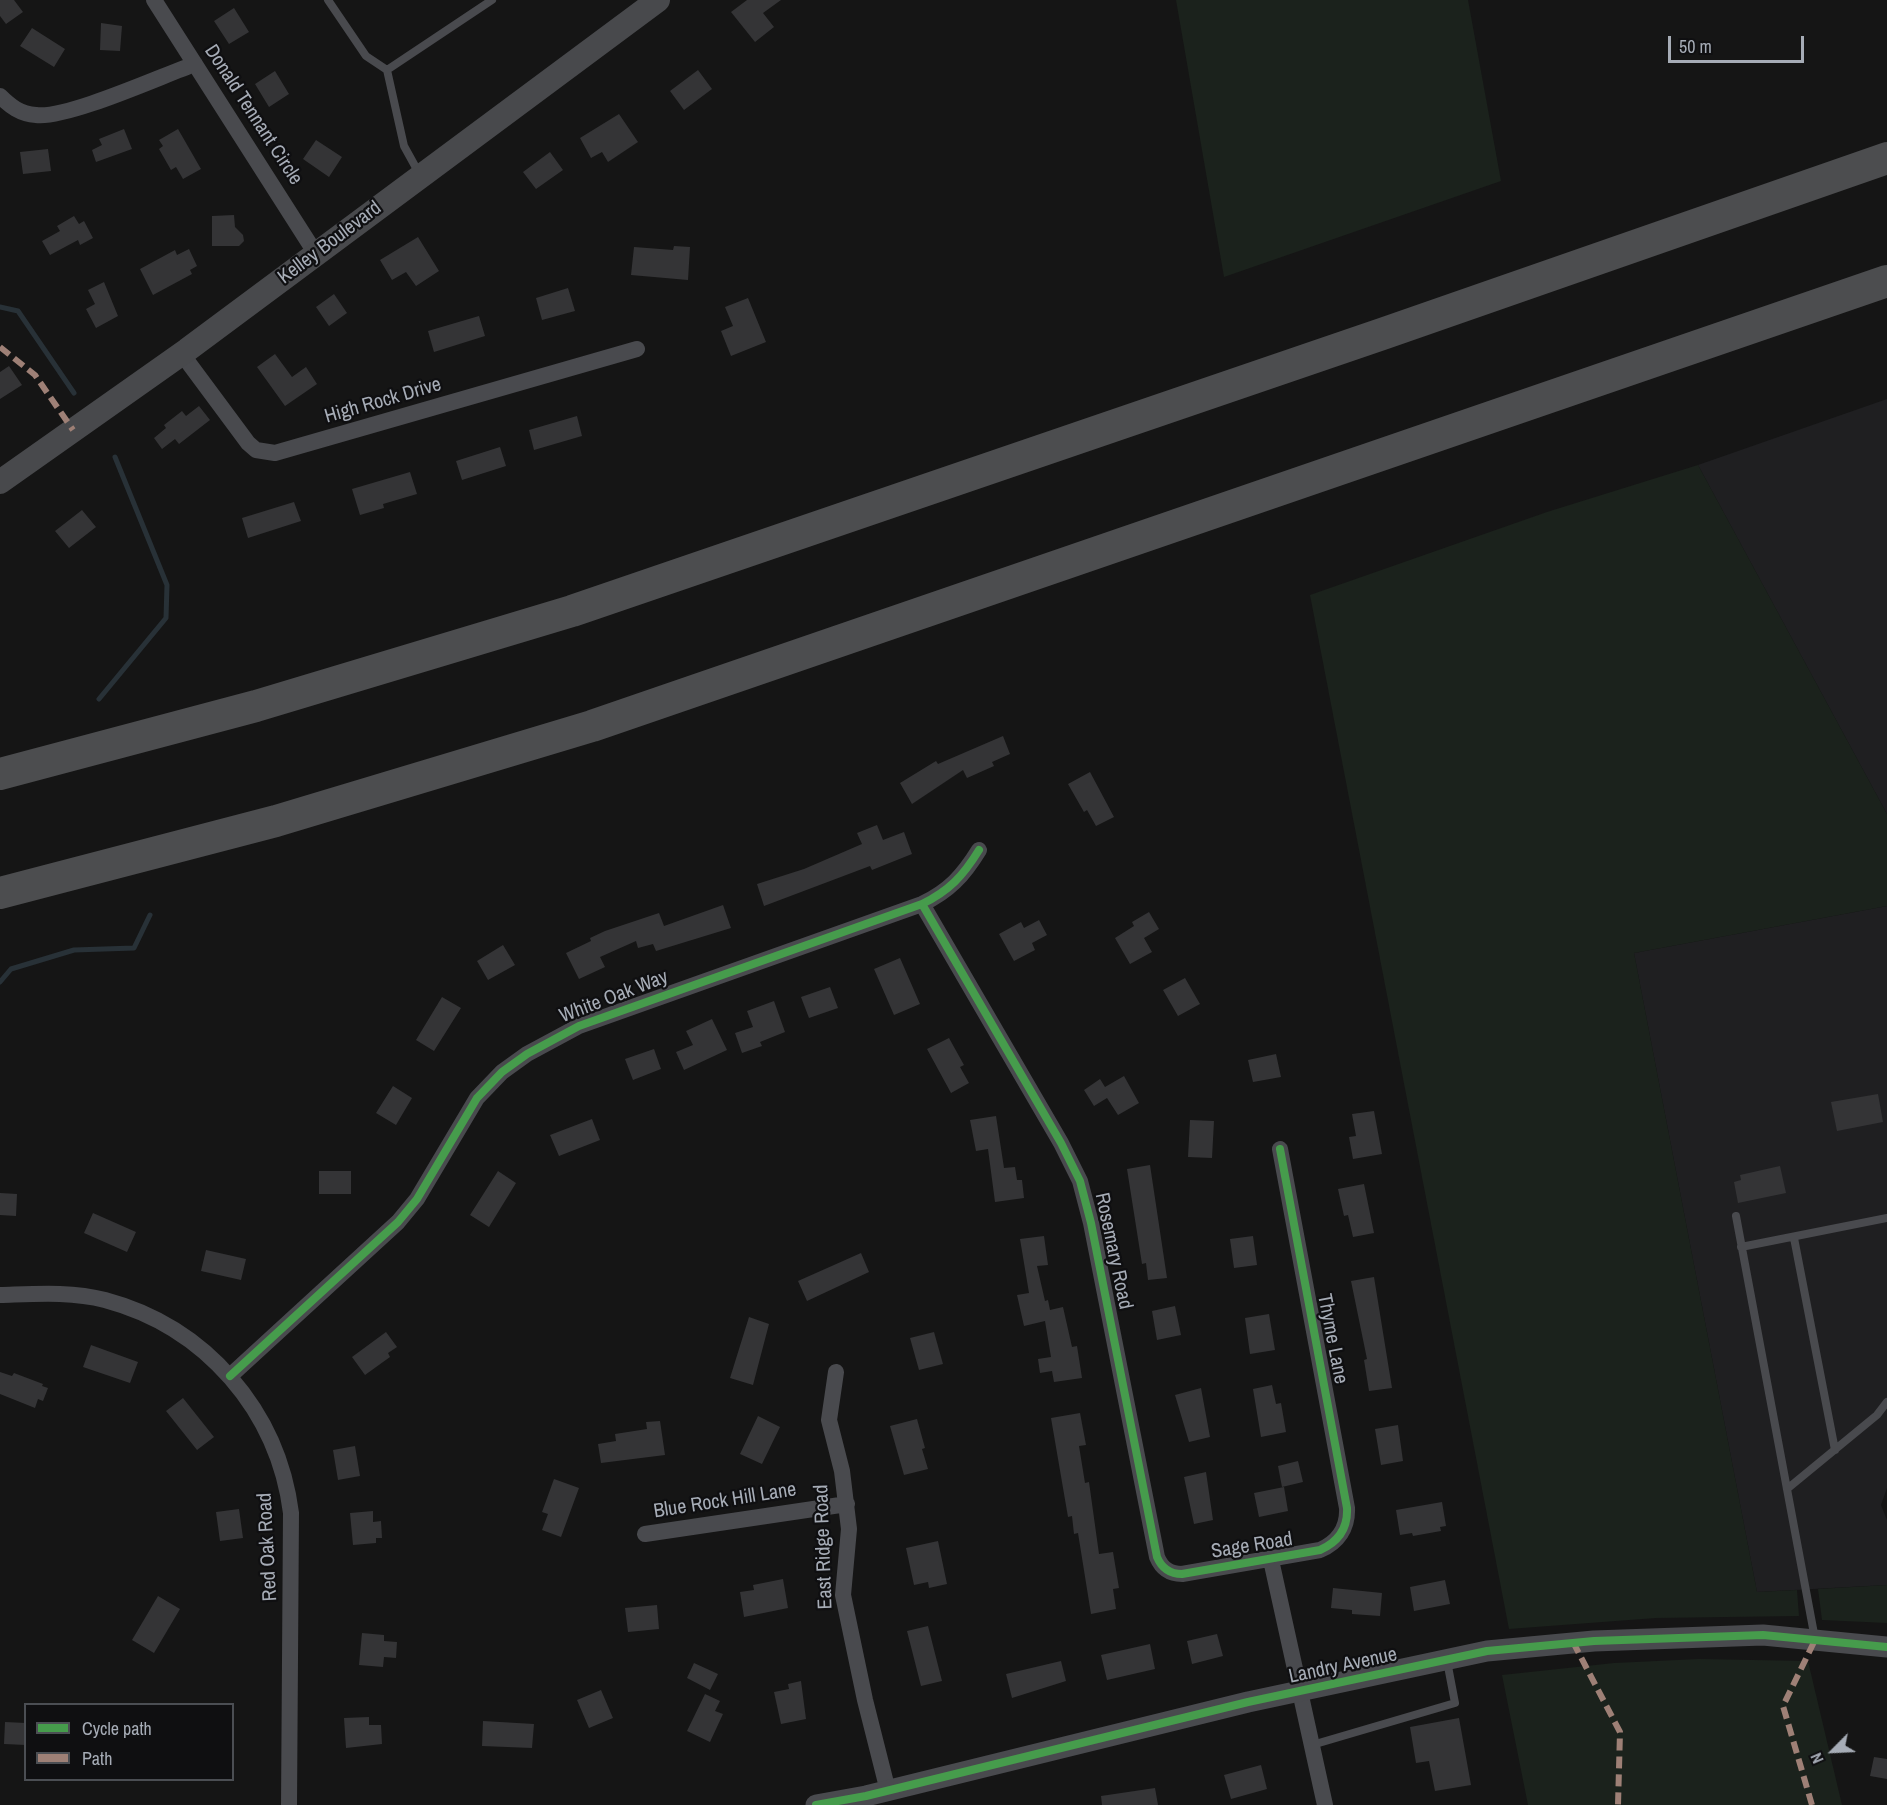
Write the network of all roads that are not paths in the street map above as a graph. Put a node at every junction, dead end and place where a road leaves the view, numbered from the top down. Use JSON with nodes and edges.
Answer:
{"nodes":[{"id":1,"x":154,"y":0,"type":"edge"},
{"id":2,"x":328,"y":0,"type":"edge"},
{"id":3,"x":492,"y":0,"type":"edge"},
{"id":4,"x":647,"y":5,"type":"edge"},
{"id":5,"x":195,"y":64,"type":"junction"},
{"id":6,"x":387,"y":70,"type":"junction"},
{"id":7,"x":0,"y":96,"type":"edge"},
{"id":8,"x":1887,"y":158,"type":"edge"},
{"id":9,"x":420,"y":176,"type":"junction"},
{"id":10,"x":316,"y":254,"type":"junction"},
{"id":11,"x":1887,"y":281,"type":"edge"},
{"id":12,"x":637,"y":349,"type":"dead end"},
{"id":13,"x":182,"y":354,"type":"junction"},
{"id":14,"x":0,"y":482,"type":"edge"},
{"id":15,"x":0,"y":774,"type":"edge"},
{"id":16,"x":979,"y":850,"type":"dead end"},
{"id":17,"x":0,"y":893,"type":"edge"},
{"id":18,"x":922,"y":904,"type":"junction"},
{"id":19,"x":1280,"y":1149,"type":"dead end"},
{"id":20,"x":1736,"y":1216,"type":"dead end"},
{"id":21,"x":1887,"y":1218,"type":"edge"},
{"id":22,"x":1794,"y":1238,"type":"junction"},
{"id":23,"x":1741,"y":1247,"type":"junction"},
{"id":24,"x":0,"y":1295,"type":"edge"},
{"id":25,"x":837,"y":1372,"type":"dead end"},
{"id":26,"x":230,"y":1376,"type":"junction"},
{"id":27,"x":1887,"y":1402,"type":"edge"},
{"id":28,"x":1835,"y":1450,"type":"junction"},
{"id":29,"x":1787,"y":1489,"type":"junction"},
{"id":30,"x":846,"y":1504,"type":"junction"},
{"id":31,"x":645,"y":1534,"type":"dead end"},
{"id":32,"x":1341,"y":1534,"type":"joint"},
{"id":33,"x":1271,"y":1560,"type":"junction"},
{"id":34,"x":1165,"y":1569,"type":"joint"},
{"id":35,"x":1815,"y":1640,"type":"junction"},
{"id":36,"x":1887,"y":1647,"type":"edge"},
{"id":37,"x":1447,"y":1660,"type":"junction"},
{"id":38,"x":1300,"y":1692,"type":"junction"},
{"id":39,"x":1312,"y":1745,"type":"junction"},
{"id":40,"x":888,"y":1791,"type":"junction"},
{"id":41,"x":289,"y":1805,"type":"edge"},
{"id":42,"x":816,"y":1805,"type":"edge"},
{"id":43,"x":1325,"y":1805,"type":"edge"}],
"edges":[{"from":1,"to":5,"type":"street","name":"Donald Tennant Circle"},
{"from":2,"to":6,"type":"lane"},
{"from":3,"to":6,"type":"lane"},
{"from":4,"to":9,"type":"main road","name":"Kelley Boulevard"},
{"from":5,"to":7,"type":"street"},
{"from":5,"to":10,"type":"street","name":"Donald Tennant Circle"},
{"from":6,"to":9,"type":"lane"},
{"from":8,"to":15,"type":"highway"},
{"from":9,"to":10,"type":"main road","name":"Kelley Boulevard"},
{"from":10,"to":13,"type":"main road","name":"Kelley Boulevard"},
{"from":11,"to":17,"type":"highway"},
{"from":12,"to":13,"type":"street","name":"High Rock Drive"},
{"from":13,"to":14,"type":"main road","name":"Kelley Boulevard"},
{"from":16,"to":18,"type":"street","name":"White Oak Way"},
{"from":18,"to":26,"type":"street","name":"White Oak Way"},
{"from":18,"to":34,"type":"street","name":"Rosemary Road"},
{"from":19,"to":32,"type":"street","name":"Thyme Lane"},
{"from":20,"to":23,"type":"lane"},
{"from":21,"to":22,"type":"lane"},
{"from":22,"to":23,"type":"lane"},
{"from":22,"to":28,"type":"lane"},
{"from":23,"to":29,"type":"lane"},
{"from":24,"to":26,"type":"street","name":"Red Oak Road"},
{"from":25,"to":30,"type":"street","name":"East Ridge Road"},
{"from":26,"to":41,"type":"street","name":"Red Oak Road"},
{"from":27,"to":28,"type":"lane"},
{"from":28,"to":29,"type":"lane"},
{"from":29,"to":35,"type":"lane"},
{"from":30,"to":31,"type":"street","name":"Blue Rock Hill Lane"},
{"from":30,"to":40,"type":"street","name":"East Ridge Road"},
{"from":32,"to":33,"type":"street","name":"Sage Road"},
{"from":33,"to":34,"type":"street","name":"Sage Road"},
{"from":33,"to":38,"type":"street"},
{"from":35,"to":36,"type":"street","name":"Landry Avenue"},
{"from":35,"to":37,"type":"street","name":"Landry Avenue"},
{"from":37,"to":38,"type":"street","name":"Landry Avenue"},
{"from":37,"to":39,"type":"lane"},
{"from":38,"to":39,"type":"street"},
{"from":38,"to":40,"type":"street","name":"Landry Avenue"},
{"from":39,"to":43,"type":"street"},
{"from":40,"to":42,"type":"street","name":"Landry Avenue"}]}
